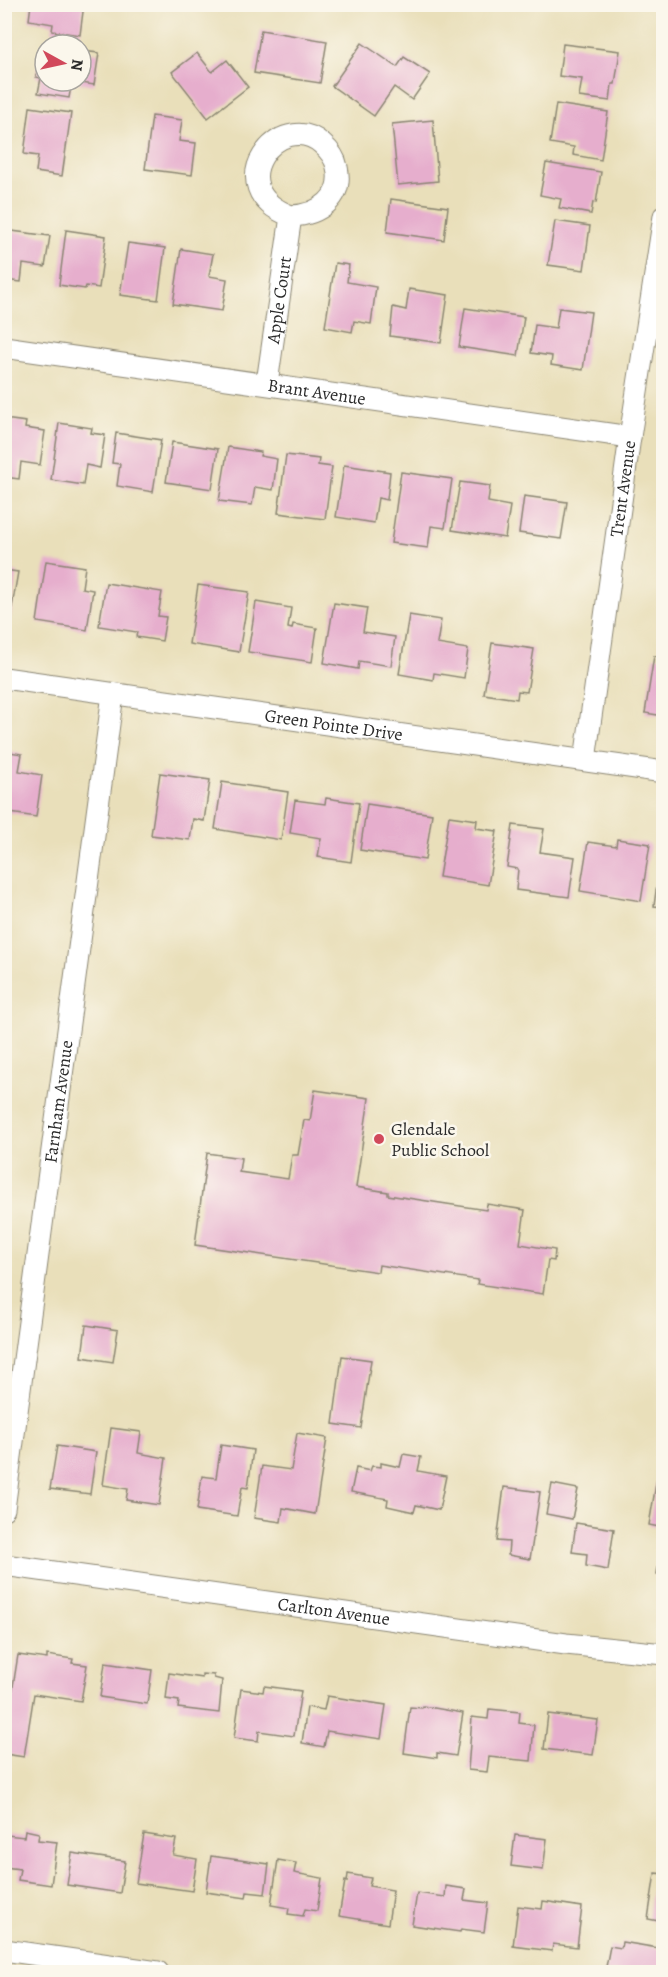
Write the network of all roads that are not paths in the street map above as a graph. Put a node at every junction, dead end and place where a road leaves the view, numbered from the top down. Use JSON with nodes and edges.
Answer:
{"nodes":[{"id":1,"x":291,"y":216,"type":"dead end"},
{"id":2,"x":663,"y":216,"type":"edge"},
{"id":3,"x":4,"y":347,"type":"edge"},
{"id":4,"x":267,"y":383,"type":"junction"},
{"id":5,"x":630,"y":437,"type":"junction"},
{"id":6,"x":4,"y":678,"type":"edge"},
{"id":7,"x":113,"y":694,"type":"junction"},
{"id":8,"x":585,"y":760,"type":"junction"},
{"id":9,"x":663,"y":772,"type":"edge"},
{"id":10,"x":4,"y":1509,"type":"edge"},
{"id":11,"x":4,"y":1564,"type":"edge"},
{"id":12,"x":663,"y":1654,"type":"edge"},
{"id":13,"x":4,"y":1950,"type":"edge"},
{"id":14,"x":159,"y":1972,"type":"edge"}],
"edges":[{"from":1,"to":4,"type":"street","name":"Apple Court"},
{"from":2,"to":5,"type":"street","name":"Trent Avenue"},
{"from":3,"to":4,"type":"street","name":"Brant Avenue"},
{"from":4,"to":5,"type":"street","name":"Brant Avenue"},
{"from":5,"to":8,"type":"street","name":"Trent Avenue"},
{"from":6,"to":7,"type":"street","name":"Green Pointe Drive"},
{"from":7,"to":8,"type":"street","name":"Green Pointe Drive"},
{"from":7,"to":10,"type":"street","name":"Farnham Avenue"},
{"from":8,"to":9,"type":"street","name":"Green Pointe Drive"},
{"from":11,"to":12,"type":"street","name":"Carlton Avenue"},
{"from":13,"to":14,"type":"street"}]}
